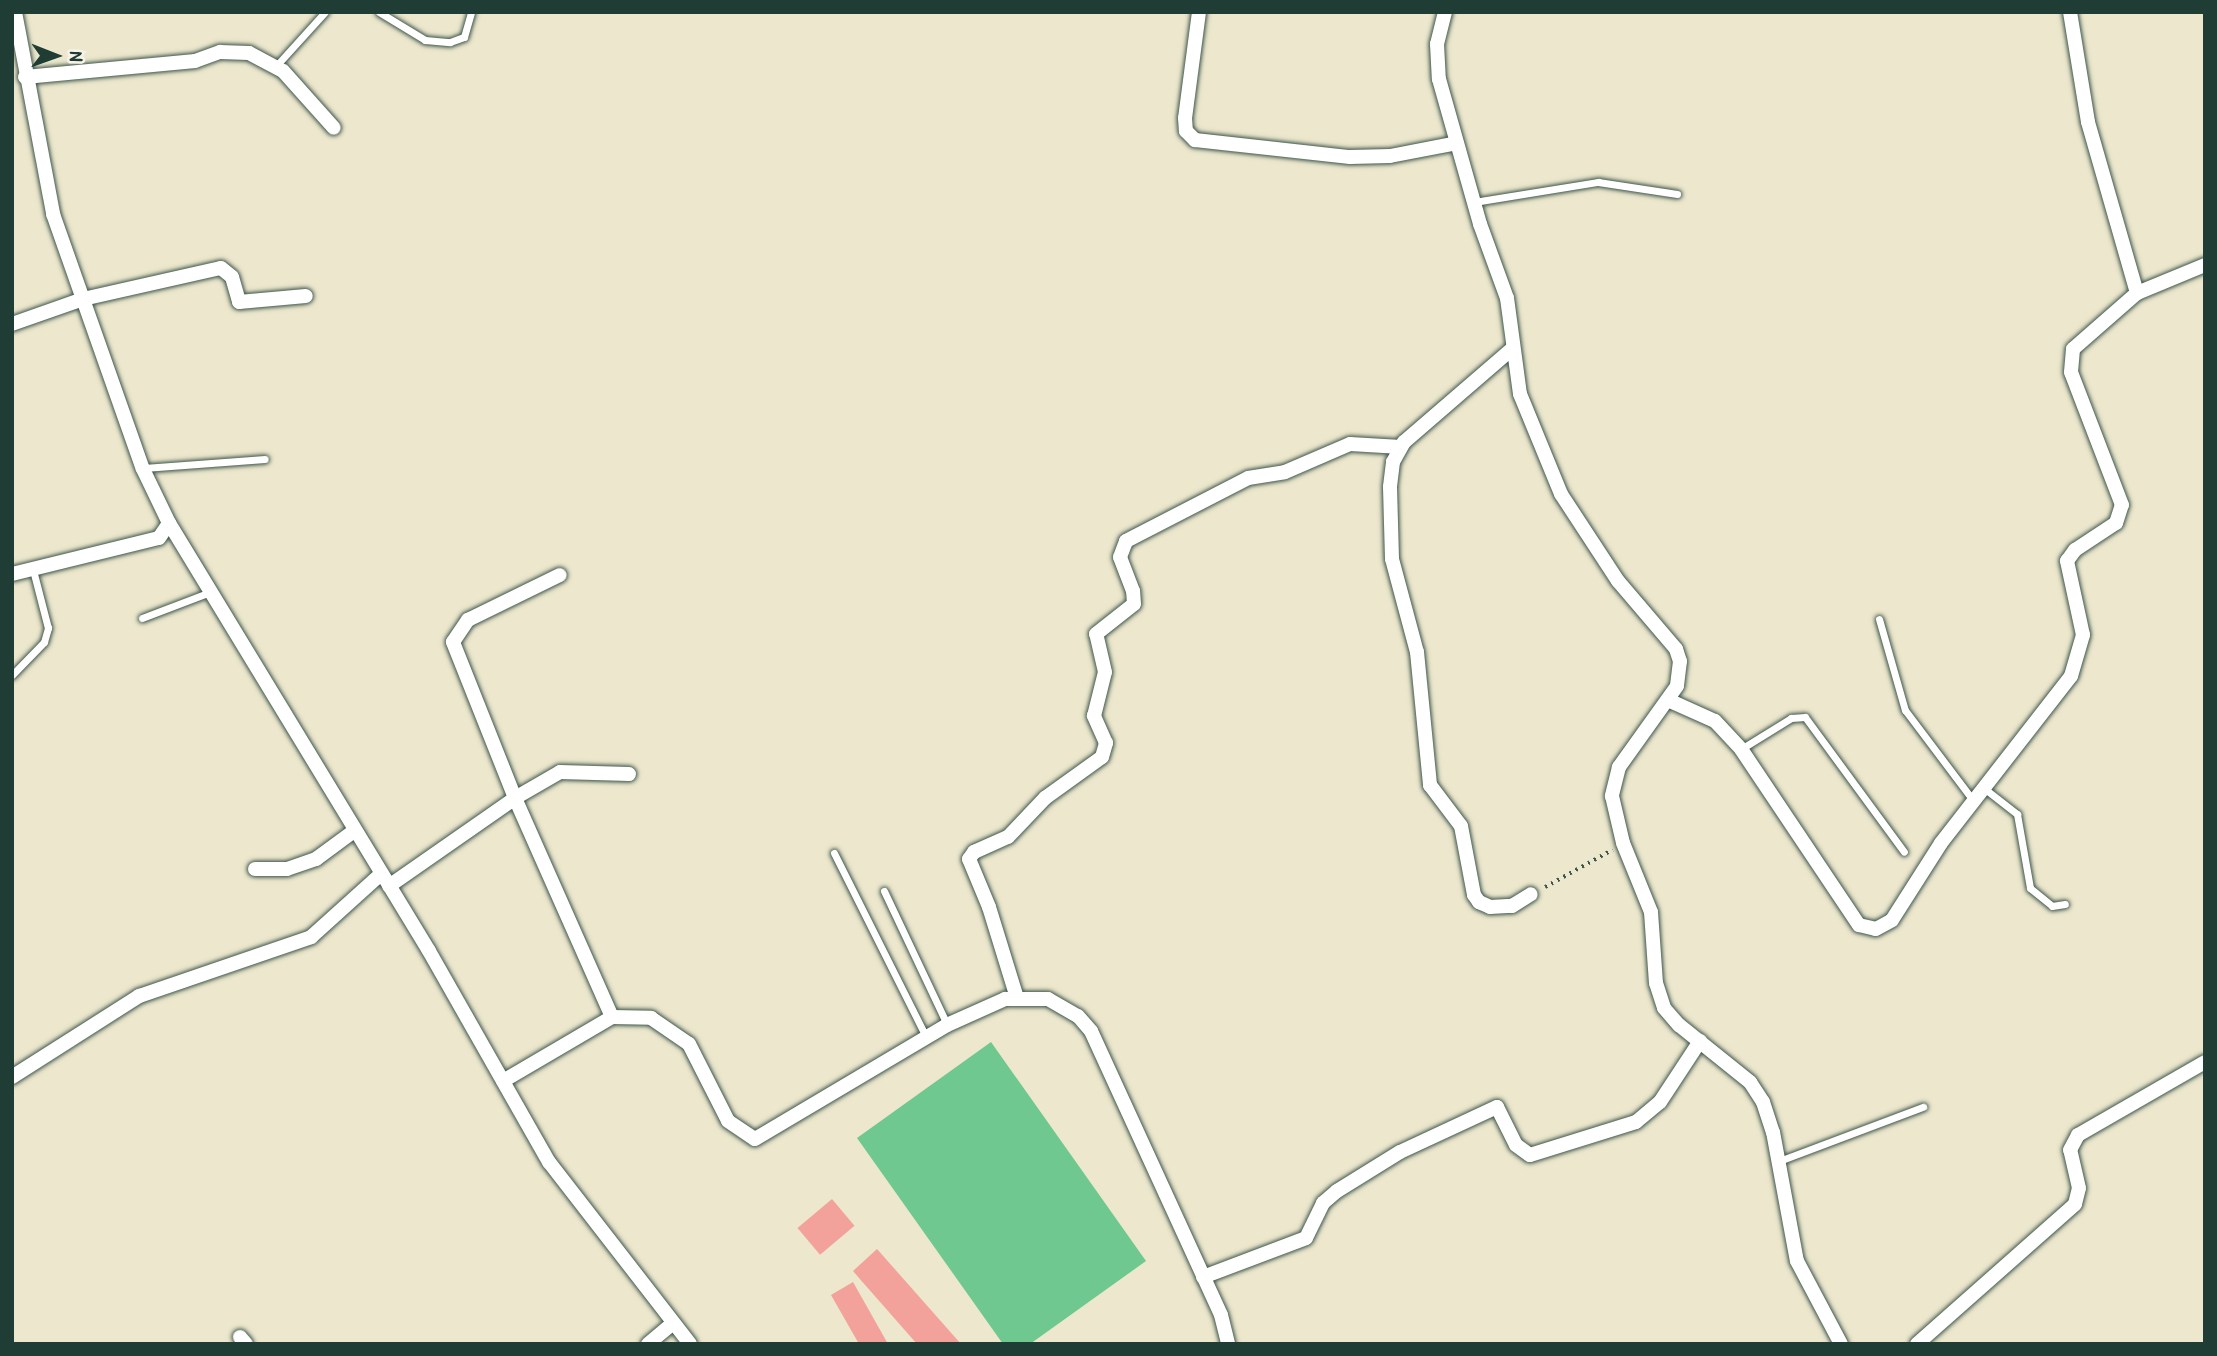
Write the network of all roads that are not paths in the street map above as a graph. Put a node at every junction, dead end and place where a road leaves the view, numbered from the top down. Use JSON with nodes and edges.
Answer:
{"nodes":[{"id":1,"x":15,"y":12,"type":"edge"},
{"id":2,"x":325,"y":12,"type":"edge"},
{"id":3,"x":379,"y":12,"type":"edge"},
{"id":4,"x":471,"y":12,"type":"edge"},
{"id":5,"x":1199,"y":12,"type":"edge"},
{"id":6,"x":1445,"y":12,"type":"edge"},
{"id":7,"x":2070,"y":12,"type":"edge"},
{"id":8,"x":275,"y":67,"type":"junction"},
{"id":9,"x":25,"y":77,"type":"junction"},
{"id":10,"x":334,"y":128,"type":"dead end"},
{"id":11,"x":1457,"y":143,"type":"junction"},
{"id":12,"x":1677,"y":194,"type":"dead end"},
{"id":13,"x":1474,"y":202,"type":"junction"},
{"id":14,"x":2205,"y":265,"type":"edge"},
{"id":15,"x":2137,"y":293,"type":"junction"},
{"id":16,"x":306,"y":296,"type":"dead end"},
{"id":17,"x":83,"y":299,"type":"junction"},
{"id":18,"x":12,"y":324,"type":"edge"},
{"id":19,"x":1513,"y":348,"type":"junction"},
{"id":20,"x":1401,"y":447,"type":"junction"},
{"id":21,"x":265,"y":459,"type":"dead end"},
{"id":22,"x":143,"y":468,"type":"junction"},
{"id":23,"x":169,"y":523,"type":"junction"},
{"id":24,"x":33,"y":570,"type":"junction"},
{"id":25,"x":12,"y":574,"type":"edge"},
{"id":26,"x":560,"y":575,"type":"dead end"},
{"id":27,"x":210,"y":592,"type":"junction"},
{"id":28,"x":142,"y":618,"type":"dead end"},
{"id":29,"x":1880,"y":620,"type":"dead end"},
{"id":30,"x":12,"y":675,"type":"edge"},
{"id":31,"x":1668,"y":700,"type":"junction"},
{"id":32,"x":1741,"y":749,"type":"junction"},
{"id":33,"x":629,"y":774,"type":"dead end"},
{"id":34,"x":1985,"y":789,"type":"junction"},
{"id":35,"x":514,"y":798,"type":"junction"},
{"id":36,"x":1975,"y":803,"type":"junction"},
{"id":37,"x":354,"y":831,"type":"junction"},
{"id":38,"x":1904,"y":852,"type":"dead end"},
{"id":39,"x":834,"y":853,"type":"dead end"},
{"id":40,"x":255,"y":869,"type":"dead end"},
{"id":41,"x":385,"y":880,"type":"junction"},
{"id":42,"x":884,"y":891,"type":"dead end"},
{"id":43,"x":1531,"y":894,"type":"road end"},
{"id":44,"x":2065,"y":904,"type":"dead end"},
{"id":45,"x":1017,"y":998,"type":"junction"},
{"id":46,"x":612,"y":1017,"type":"junction"},
{"id":47,"x":947,"y":1025,"type":"junction"},
{"id":48,"x":926,"y":1038,"type":"junction"},
{"id":49,"x":1700,"y":1041,"type":"junction"},
{"id":50,"x":2205,"y":1062,"type":"edge"},
{"id":51,"x":12,"y":1077,"type":"edge"},
{"id":52,"x":503,"y":1081,"type":"junction"},
{"id":53,"x":1923,"y":1107,"type":"dead end"},
{"id":54,"x":1778,"y":1161,"type":"junction"},
{"id":55,"x":1203,"y":1276,"type":"junction"},
{"id":56,"x":673,"y":1323,"type":"junction"},
{"id":57,"x":648,"y":1344,"type":"edge"},
{"id":58,"x":690,"y":1344,"type":"edge"},
{"id":59,"x":1228,"y":1344,"type":"edge"},
{"id":60,"x":1841,"y":1344,"type":"edge"},
{"id":61,"x":1917,"y":1344,"type":"edge"}],
"edges":[{"from":1,"to":9,"type":"street"},
{"from":2,"to":8,"type":"lane"},
{"from":3,"to":4,"type":"lane"},
{"from":5,"to":11,"type":"street"},
{"from":6,"to":11,"type":"street"},
{"from":7,"to":15,"type":"street"},
{"from":8,"to":9,"type":"street"},
{"from":8,"to":10,"type":"street"},
{"from":9,"to":17,"type":"street"},
{"from":11,"to":13,"type":"street"},
{"from":12,"to":13,"type":"lane"},
{"from":13,"to":19,"type":"street"},
{"from":14,"to":15,"type":"street"},
{"from":15,"to":34,"type":"street"},
{"from":16,"to":17,"type":"street"},
{"from":17,"to":18,"type":"street"},
{"from":17,"to":22,"type":"street"},
{"from":19,"to":20,"type":"street"},
{"from":19,"to":31,"type":"street"},
{"from":20,"to":43,"type":"street"},
{"from":20,"to":45,"type":"street"},
{"from":21,"to":22,"type":"lane"},
{"from":22,"to":23,"type":"street"},
{"from":23,"to":24,"type":"street"},
{"from":23,"to":27,"type":"street"},
{"from":24,"to":25,"type":"street"},
{"from":24,"to":30,"type":"lane"},
{"from":26,"to":35,"type":"street"},
{"from":27,"to":28,"type":"lane"},
{"from":27,"to":37,"type":"street"},
{"from":29,"to":36,"type":"lane"},
{"from":31,"to":32,"type":"street"},
{"from":31,"to":49,"type":"street"},
{"from":32,"to":36,"type":"street"},
{"from":32,"to":38,"type":"lane"},
{"from":33,"to":35,"type":"street"},
{"from":34,"to":36,"type":"street"},
{"from":34,"to":44,"type":"lane"},
{"from":35,"to":41,"type":"street"},
{"from":35,"to":46,"type":"street"},
{"from":37,"to":40,"type":"street"},
{"from":37,"to":41,"type":"street"},
{"from":39,"to":48,"type":"lane"},
{"from":41,"to":51,"type":"street"},
{"from":41,"to":52,"type":"street"},
{"from":42,"to":47,"type":"lane"},
{"from":45,"to":47,"type":"street"},
{"from":45,"to":55,"type":"street"},
{"from":46,"to":48,"type":"street"},
{"from":46,"to":52,"type":"street"},
{"from":47,"to":48,"type":"street"},
{"from":49,"to":54,"type":"street"},
{"from":49,"to":55,"type":"street"},
{"from":50,"to":61,"type":"street"},
{"from":52,"to":56,"type":"street"},
{"from":53,"to":54,"type":"lane"},
{"from":54,"to":60,"type":"street"},
{"from":55,"to":59,"type":"street"},
{"from":56,"to":57,"type":"street"},
{"from":56,"to":58,"type":"street"}]}
